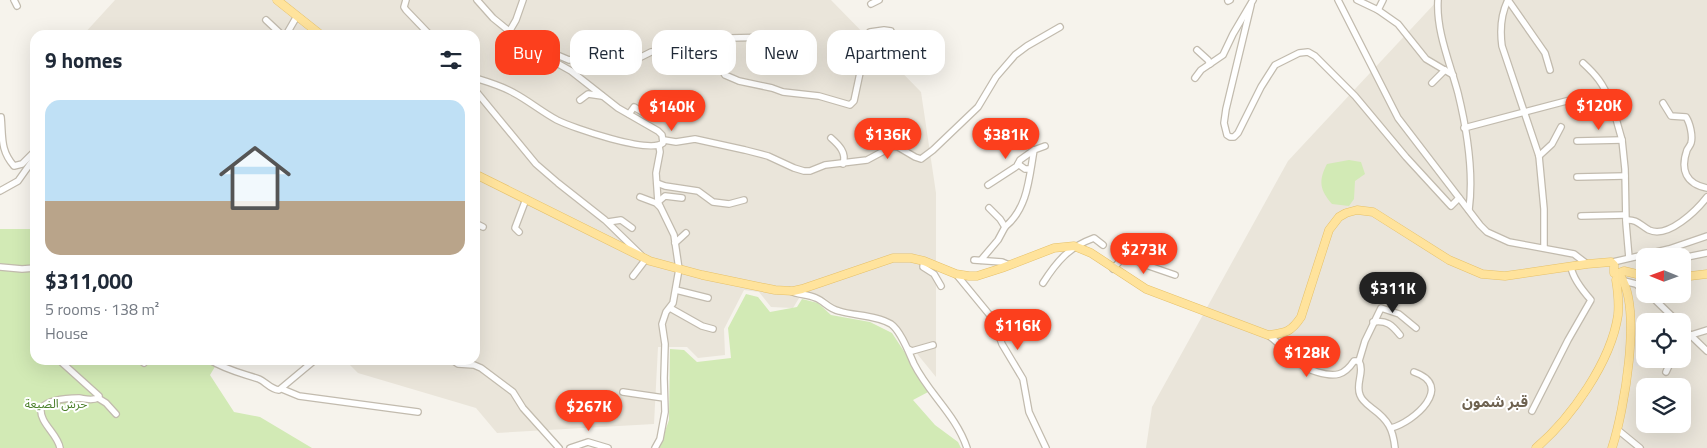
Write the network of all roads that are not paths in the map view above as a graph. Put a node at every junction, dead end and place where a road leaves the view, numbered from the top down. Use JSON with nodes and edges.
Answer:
{"nodes":[{"id":1,"x":277,"y":0,"type":"edge"},
{"id":2,"x":406,"y":0,"type":"edge"},
{"id":3,"x":477,"y":0,"type":"edge"},
{"id":4,"x":523,"y":0,"type":"edge"},
{"id":5,"x":879,"y":0,"type":"edge"},
{"id":6,"x":1338,"y":0,"type":"edge"},
{"id":7,"x":1357,"y":0,"type":"edge"},
{"id":8,"x":1383,"y":0,"type":"edge"},
{"id":9,"x":1438,"y":0,"type":"edge"},
{"id":10,"x":1508,"y":0,"type":"edge"},
{"id":11,"x":1252,"y":2,"type":"edge"},
{"id":12,"x":871,"y":4,"type":"dead end"},
{"id":13,"x":1378,"y":10,"type":"junction"},
{"id":14,"x":297,"y":16,"type":"junction"},
{"id":15,"x":266,"y":20,"type":"dead end"},
{"id":16,"x":1060,"y":27,"type":"dead end"},
{"id":17,"x":277,"y":30,"type":"edge"},
{"id":18,"x":289,"y":30,"type":"edge"},
{"id":19,"x":315,"y":30,"type":"edge"},
{"id":20,"x":425,"y":30,"type":"edge"},
{"id":21,"x":507,"y":30,"type":"edge"},
{"id":22,"x":510,"y":30,"type":"edge"},
{"id":23,"x":1196,"y":50,"type":"dead end"},
{"id":24,"x":652,"y":52,"type":"edge"},
{"id":25,"x":560,"y":56,"type":"edge"},
{"id":26,"x":1582,"y":63,"type":"dead end"},
{"id":27,"x":1210,"y":64,"type":"junction"},
{"id":28,"x":560,"y":65,"type":"edge"},
{"id":29,"x":1445,"y":70,"type":"junction"},
{"id":30,"x":1550,"y":70,"type":"dead end"},
{"id":31,"x":725,"y":75,"type":"edge"},
{"id":32,"x":859,"y":75,"type":"edge"},
{"id":33,"x":1453,"y":75,"type":"junction"},
{"id":34,"x":1194,"y":78,"type":"dead end"},
{"id":35,"x":480,"y":80,"type":"edge"},
{"id":36,"x":1432,"y":83,"type":"dead end"},
{"id":37,"x":480,"y":96,"type":"edge"},
{"id":38,"x":602,"y":96,"type":"junction"},
{"id":39,"x":580,"y":100,"type":"dead end"},
{"id":40,"x":1610,"y":100,"type":"junction"},
{"id":41,"x":1662,"y":103,"type":"dead end"},
{"id":42,"x":1524,"y":112,"type":"junction"},
{"id":43,"x":629,"y":114,"type":"junction"},
{"id":44,"x":646,"y":114,"type":"dead end"},
{"id":45,"x":1,"y":117,"type":"edge"},
{"id":46,"x":1561,"y":127,"type":"dead end"},
{"id":47,"x":1464,"y":128,"type":"junction"},
{"id":48,"x":831,"y":138,"type":"dead end"},
{"id":49,"x":664,"y":140,"type":"junction"},
{"id":50,"x":1622,"y":140,"type":"junction"},
{"id":51,"x":1576,"y":141,"type":"dead end"},
{"id":52,"x":659,"y":146,"type":"junction"},
{"id":53,"x":1045,"y":146,"type":"dead end"},
{"id":54,"x":1034,"y":150,"type":"junction"},
{"id":55,"x":30,"y":156,"type":"edge"},
{"id":56,"x":1539,"y":156,"type":"junction"},
{"id":57,"x":30,"y":164,"type":"edge"},
{"id":58,"x":844,"y":164,"type":"junction"},
{"id":59,"x":1018,"y":164,"type":"junction"},
{"id":60,"x":1030,"y":169,"type":"junction"},
{"id":61,"x":480,"y":176,"type":"edge"},
{"id":62,"x":1625,"y":176,"type":"junction"},
{"id":63,"x":1577,"y":177,"type":"dead end"},
{"id":64,"x":657,"y":183,"type":"junction"},
{"id":65,"x":988,"y":185,"type":"dead end"},
{"id":66,"x":1707,"y":188,"type":"edge"},
{"id":67,"x":0,"y":191,"type":"edge"},
{"id":68,"x":640,"y":197,"type":"dead end"},
{"id":69,"x":1707,"y":197,"type":"edge"},
{"id":70,"x":682,"y":198,"type":"dead end"},
{"id":71,"x":1459,"y":198,"type":"junction"},
{"id":72,"x":526,"y":199,"type":"junction"},
{"id":73,"x":744,"y":200,"type":"dead end"},
{"id":74,"x":659,"y":204,"type":"junction"},
{"id":75,"x":989,"y":208,"type":"dead end"},
{"id":76,"x":1469,"y":210,"type":"junction"},
{"id":77,"x":1581,"y":216,"type":"dead end"},
{"id":78,"x":1626,"y":218,"type":"junction"},
{"id":79,"x":608,"y":222,"type":"junction"},
{"id":80,"x":480,"y":226,"type":"edge"},
{"id":81,"x":483,"y":227,"type":"dead end"},
{"id":82,"x":1005,"y":227,"type":"junction"},
{"id":83,"x":632,"y":228,"type":"dead end"},
{"id":84,"x":519,"y":232,"type":"dead end"},
{"id":85,"x":686,"y":233,"type":"dead end"},
{"id":86,"x":1707,"y":236,"type":"edge"},
{"id":87,"x":675,"y":243,"type":"junction"},
{"id":88,"x":1103,"y":244,"type":"dead end"},
{"id":89,"x":1074,"y":246,"type":"junction"},
{"id":90,"x":1128,"y":248,"type":"dead end"},
{"id":91,"x":1544,"y":248,"type":"junction"},
{"id":92,"x":1671,"y":248,"type":"edge"},
{"id":93,"x":1707,"y":253,"type":"edge"},
{"id":94,"x":1125,"y":255,"type":"junction"},
{"id":95,"x":1691,"y":256,"type":"edge"},
{"id":96,"x":1636,"y":257,"type":"edge"},
{"id":97,"x":1629,"y":258,"type":"junction"},
{"id":98,"x":645,"y":259,"type":"junction"},
{"id":99,"x":974,"y":260,"type":"dead end"},
{"id":100,"x":981,"y":260,"type":"junction"},
{"id":101,"x":924,"y":261,"type":"junction"},
{"id":102,"x":1613,"y":262,"type":"junction"},
{"id":103,"x":1587,"y":264,"type":"junction"},
{"id":104,"x":1009,"y":265,"type":"junction"},
{"id":105,"x":0,"y":266,"type":"edge"},
{"id":106,"x":1571,"y":267,"type":"junction"},
{"id":107,"x":30,"y":268,"type":"edge"},
{"id":108,"x":679,"y":269,"type":"junction"},
{"id":109,"x":1113,"y":269,"type":"junction"},
{"id":110,"x":956,"y":274,"type":"junction"},
{"id":111,"x":1636,"y":274,"type":"edge"},
{"id":112,"x":1707,"y":274,"type":"edge"},
{"id":113,"x":1175,"y":275,"type":"dead end"},
{"id":114,"x":633,"y":276,"type":"dead end"},
{"id":115,"x":1691,"y":276,"type":"edge"},
{"id":116,"x":1619,"y":277,"type":"junction"},
{"id":117,"x":1043,"y":283,"type":"dead end"},
{"id":118,"x":1636,"y":284,"type":"edge"},
{"id":119,"x":941,"y":286,"type":"dead end"},
{"id":120,"x":674,"y":287,"type":"junction"},
{"id":121,"x":788,"y":291,"type":"junction"},
{"id":122,"x":708,"y":298,"type":"dead end"},
{"id":123,"x":1658,"y":303,"type":"edge"},
{"id":124,"x":670,"y":308,"type":"junction"},
{"id":125,"x":1669,"y":313,"type":"edge"},
{"id":126,"x":1373,"y":322,"type":"junction"},
{"id":127,"x":1416,"y":328,"type":"dead end"},
{"id":128,"x":714,"y":329,"type":"dead end"},
{"id":129,"x":1707,"y":330,"type":"edge"},
{"id":130,"x":1268,"y":335,"type":"junction"},
{"id":131,"x":1691,"y":335,"type":"joint"},
{"id":132,"x":1400,"y":336,"type":"dead end"},
{"id":133,"x":933,"y":345,"type":"dead end"},
{"id":134,"x":908,"y":349,"type":"junction"},
{"id":135,"x":1707,"y":351,"type":"edge"},
{"id":136,"x":1359,"y":361,"type":"junction"},
{"id":137,"x":65,"y":365,"type":"edge"},
{"id":138,"x":221,"y":365,"type":"edge"},
{"id":139,"x":309,"y":365,"type":"edge"},
{"id":140,"x":474,"y":365,"type":"edge"},
{"id":141,"x":1668,"y":368,"type":"edge"},
{"id":142,"x":1414,"y":372,"type":"dead end"},
{"id":143,"x":1666,"y":372,"type":"dead end"},
{"id":144,"x":282,"y":389,"type":"junction"},
{"id":145,"x":623,"y":392,"type":"dead end"},
{"id":146,"x":98,"y":398,"type":"junction"},
{"id":147,"x":664,"y":398,"type":"junction"},
{"id":148,"x":1532,"y":411,"type":"dead end"},
{"id":149,"x":418,"y":412,"type":"dead end"},
{"id":150,"x":116,"y":414,"type":"dead end"},
{"id":151,"x":1392,"y":428,"type":"junction"},
{"id":152,"x":1618,"y":430,"type":"junction"},
{"id":153,"x":60,"y":448,"type":"edge"},
{"id":154,"x":559,"y":448,"type":"edge"},
{"id":155,"x":570,"y":448,"type":"edge"},
{"id":156,"x":608,"y":448,"type":"edge"},
{"id":157,"x":655,"y":448,"type":"edge"},
{"id":158,"x":967,"y":448,"type":"edge"},
{"id":159,"x":1046,"y":448,"type":"edge"},
{"id":160,"x":1395,"y":448,"type":"edge"},
{"id":161,"x":1536,"y":448,"type":"edge"},
{"id":162,"x":1612,"y":448,"type":"edge"},
{"id":163,"x":1640,"y":448,"type":"edge"}],
"edges":[{"from":1,"to":14,"type":"main road"},
{"from":2,"to":20,"type":"street"},
{"from":3,"to":21,"type":"street"},
{"from":4,"to":22,"type":"street"},
{"from":5,"to":12,"type":"street"},
{"from":6,"to":71,"type":"street"},
{"from":7,"to":13,"type":"street"},
{"from":8,"to":13,"type":"street"},
{"from":9,"to":33,"type":"street"},
{"from":10,"to":30,"type":"street"},
{"from":10,"to":42,"type":"street"},
{"from":11,"to":27,"type":"street"},
{"from":11,"to":71,"type":"street"},
{"from":13,"to":29,"type":"street"},
{"from":14,"to":18,"type":"street"},
{"from":14,"to":19,"type":"main road"},
{"from":15,"to":17,"type":"street"},
{"from":16,"to":58,"type":"street"},
{"from":23,"to":27,"type":"street"},
{"from":24,"to":25,"type":"street"},
{"from":26,"to":40,"type":"street"},
{"from":27,"to":34,"type":"street"},
{"from":28,"to":38,"type":"street"},
{"from":29,"to":33,"type":"street"},
{"from":29,"to":36,"type":"street"},
{"from":31,"to":32,"type":"street"},
{"from":33,"to":47,"type":"street"},
{"from":35,"to":52,"type":"street"},
{"from":37,"to":79,"type":"street"},
{"from":38,"to":39,"type":"street"},
{"from":38,"to":43,"type":"street"},
{"from":40,"to":42,"type":"street"},
{"from":40,"to":50,"type":"street"},
{"from":41,"to":66,"type":"street"},
{"from":42,"to":47,"type":"street"},
{"from":42,"to":56,"type":"street"},
{"from":43,"to":44,"type":"street"},
{"from":43,"to":49,"type":"street"},
{"from":45,"to":55,"type":"street"},
{"from":46,"to":56,"type":"street"},
{"from":47,"to":76,"type":"street"},
{"from":48,"to":58,"type":"street"},
{"from":49,"to":52,"type":"street"},
{"from":49,"to":58,"type":"street"},
{"from":50,"to":51,"type":"street"},
{"from":50,"to":62,"type":"street"},
{"from":52,"to":64,"type":"street"},
{"from":53,"to":54,"type":"street"},
{"from":54,"to":59,"type":"street"},
{"from":54,"to":60,"type":"street"},
{"from":56,"to":91,"type":"street"},
{"from":57,"to":67,"type":"street"},
{"from":59,"to":60,"type":"street"},
{"from":59,"to":65,"type":"street"},
{"from":60,"to":82,"type":"street"},
{"from":61,"to":72,"type":"main road"},
{"from":62,"to":63,"type":"street"},
{"from":62,"to":78,"type":"street"},
{"from":64,"to":73,"type":"street"},
{"from":64,"to":74,"type":"street"},
{"from":68,"to":74,"type":"street"},
{"from":69,"to":78,"type":"street"},
{"from":70,"to":74,"type":"street"},
{"from":71,"to":76,"type":"street"},
{"from":72,"to":84,"type":"street"},
{"from":72,"to":98,"type":"main road"},
{"from":74,"to":87,"type":"street"},
{"from":75,"to":82,"type":"street"},
{"from":76,"to":91,"type":"street"},
{"from":77,"to":78,"type":"street"},
{"from":78,"to":97,"type":"street"},
{"from":79,"to":83,"type":"street"},
{"from":79,"to":98,"type":"street"},
{"from":80,"to":81,"type":"street"},
{"from":82,"to":100,"type":"street"},
{"from":85,"to":87,"type":"street"},
{"from":86,"to":92,"type":"street"},
{"from":87,"to":108,"type":"street"},
{"from":88,"to":89,"type":"street"},
{"from":89,"to":104,"type":"main road"},
{"from":89,"to":109,"type":"main road"},
{"from":89,"to":117,"type":"street"},
{"from":90,"to":94,"type":"street"},
{"from":91,"to":103,"type":"street"},
{"from":93,"to":95,"type":"street"},
{"from":94,"to":109,"type":"street"},
{"from":94,"to":113,"type":"street"},
{"from":96,"to":97,"type":"street"},
{"from":97,"to":102,"type":"street"},
{"from":98,"to":108,"type":"main road"},
{"from":98,"to":114,"type":"street"},
{"from":99,"to":100,"type":"street"},
{"from":100,"to":104,"type":"street"},
{"from":101,"to":110,"type":"main road"},
{"from":101,"to":119,"type":"street"},
{"from":101,"to":121,"type":"main road"},
{"from":102,"to":103,"type":"main road"},
{"from":102,"to":116,"type":"main road"},
{"from":103,"to":106,"type":"main road"},
{"from":104,"to":110,"type":"main road"},
{"from":105,"to":107,"type":"street"},
{"from":106,"to":130,"type":"main road"},
{"from":106,"to":148,"type":"street"},
{"from":108,"to":120,"type":"street"},
{"from":108,"to":121,"type":"main road"},
{"from":109,"to":130,"type":"main road"},
{"from":110,"to":159,"type":"street"},
{"from":111,"to":116,"type":"main road"},
{"from":112,"to":115,"type":"main road"},
{"from":116,"to":118,"type":"street"},
{"from":116,"to":152,"type":"main road"},
{"from":116,"to":161,"type":"main road"},
{"from":120,"to":122,"type":"street"},
{"from":120,"to":124,"type":"street"},
{"from":121,"to":134,"type":"street"},
{"from":123,"to":125,"type":"street"},
{"from":124,"to":128,"type":"street"},
{"from":124,"to":147,"type":"street"},
{"from":126,"to":127,"type":"street"},
{"from":126,"to":132,"type":"street"},
{"from":126,"to":136,"type":"street"},
{"from":129,"to":131,"type":"street"},
{"from":130,"to":136,"type":"street"},
{"from":131,"to":135,"type":"street"},
{"from":133,"to":134,"type":"street"},
{"from":134,"to":158,"type":"street"},
{"from":136,"to":151,"type":"street"},
{"from":137,"to":146,"type":"street"},
{"from":138,"to":144,"type":"street"},
{"from":139,"to":144,"type":"street"},
{"from":140,"to":154,"type":"street"},
{"from":141,"to":143,"type":"street"},
{"from":142,"to":151,"type":"street"},
{"from":144,"to":149,"type":"street"},
{"from":145,"to":147,"type":"street"},
{"from":146,"to":150,"type":"street"},
{"from":146,"to":153,"type":"street"},
{"from":147,"to":157,"type":"street"},
{"from":151,"to":160,"type":"street"},
{"from":152,"to":162,"type":"main road"},
{"from":152,"to":163,"type":"street"},
{"from":155,"to":156,"type":"street"}]}
